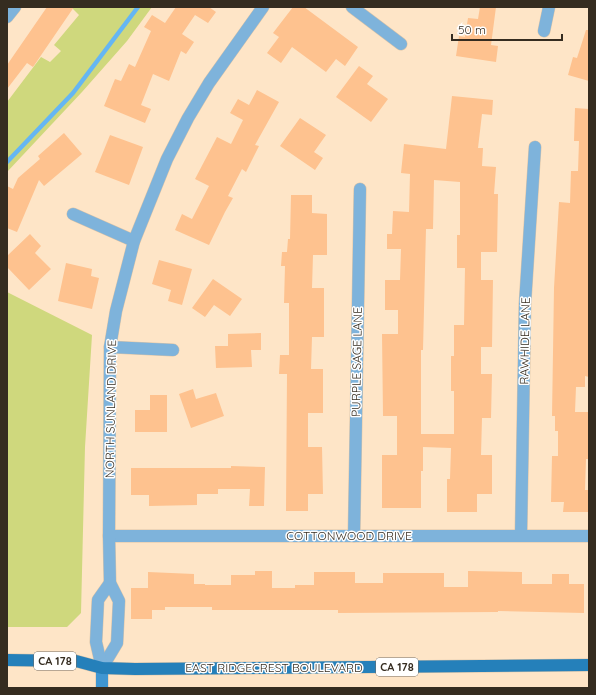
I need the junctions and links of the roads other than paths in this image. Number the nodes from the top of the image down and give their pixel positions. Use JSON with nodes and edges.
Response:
{"nodes":[{"id":1,"x":15,"y":7,"type":"edge"},
{"id":2,"x":263,"y":7,"type":"edge"},
{"id":3,"x":352,"y":7,"type":"edge"},
{"id":4,"x":549,"y":7,"type":"edge"},
{"id":5,"x":7,"y":17,"type":"edge"},
{"id":6,"x":544,"y":31,"type":"dead end"},
{"id":7,"x":401,"y":44,"type":"dead end"},
{"id":8,"x":535,"y":147,"type":"dead end"},
{"id":9,"x":360,"y":189,"type":"dead end"},
{"id":10,"x":73,"y":214,"type":"dead end"},
{"id":11,"x":134,"y":241,"type":"junction"},
{"id":12,"x":110,"y":347,"type":"junction"},
{"id":13,"x":174,"y":350,"type":"dead end"},
{"id":14,"x":109,"y":536,"type":"junction"},
{"id":15,"x":354,"y":536,"type":"junction"},
{"id":16,"x":521,"y":536,"type":"junction"},
{"id":17,"x":589,"y":536,"type":"edge"},
{"id":18,"x":110,"y":583,"type":"junction"},
{"id":19,"x":7,"y":660,"type":"edge"},
{"id":20,"x":589,"y":665,"type":"edge"},
{"id":21,"x":102,"y":668,"type":"junction"},
{"id":22,"x":102,"y":688,"type":"edge"}],
"edges":[{"from":1,"to":5,"type":"street"},
{"from":2,"to":11,"type":"street","name":"NORTH SUNLAND DRIVE"},
{"from":3,"to":7,"type":"street"},
{"from":4,"to":6,"type":"street"},
{"from":8,"to":16,"type":"street","name":"RAWHIDE LANE"},
{"from":9,"to":15,"type":"street","name":"PURPLE SAGE LANE"},
{"from":10,"to":11,"type":"street"},
{"from":11,"to":12,"type":"street","name":"NORTH SUNLAND DRIVE"},
{"from":12,"to":13,"type":"street"},
{"from":12,"to":14,"type":"street","name":"NORTH SUNLAND DRIVE"},
{"from":14,"to":15,"type":"street","name":"COTTONWOOD DRIVE"},
{"from":14,"to":18,"type":"street","name":"NORTH SUNLAND DRIVE"},
{"from":15,"to":16,"type":"street","name":"COTTONWOOD DRIVE"},
{"from":16,"to":17,"type":"street","name":"COTTONWOOD DRIVE"},
{"from":18,"to":21,"type":"street"},
{"from":18,"to":21,"type":"street","name":"NORTH SUNLAND DRIVE"},
{"from":19,"to":21,"type":"main road","name":"EAST RIDGECREST BOULEVARD","number":"CA 178"},
{"from":20,"to":21,"type":"main road","name":"EAST RIDGECREST BOULEVARD","number":"CA 178"},
{"from":21,"to":22,"type":"street"}]}
